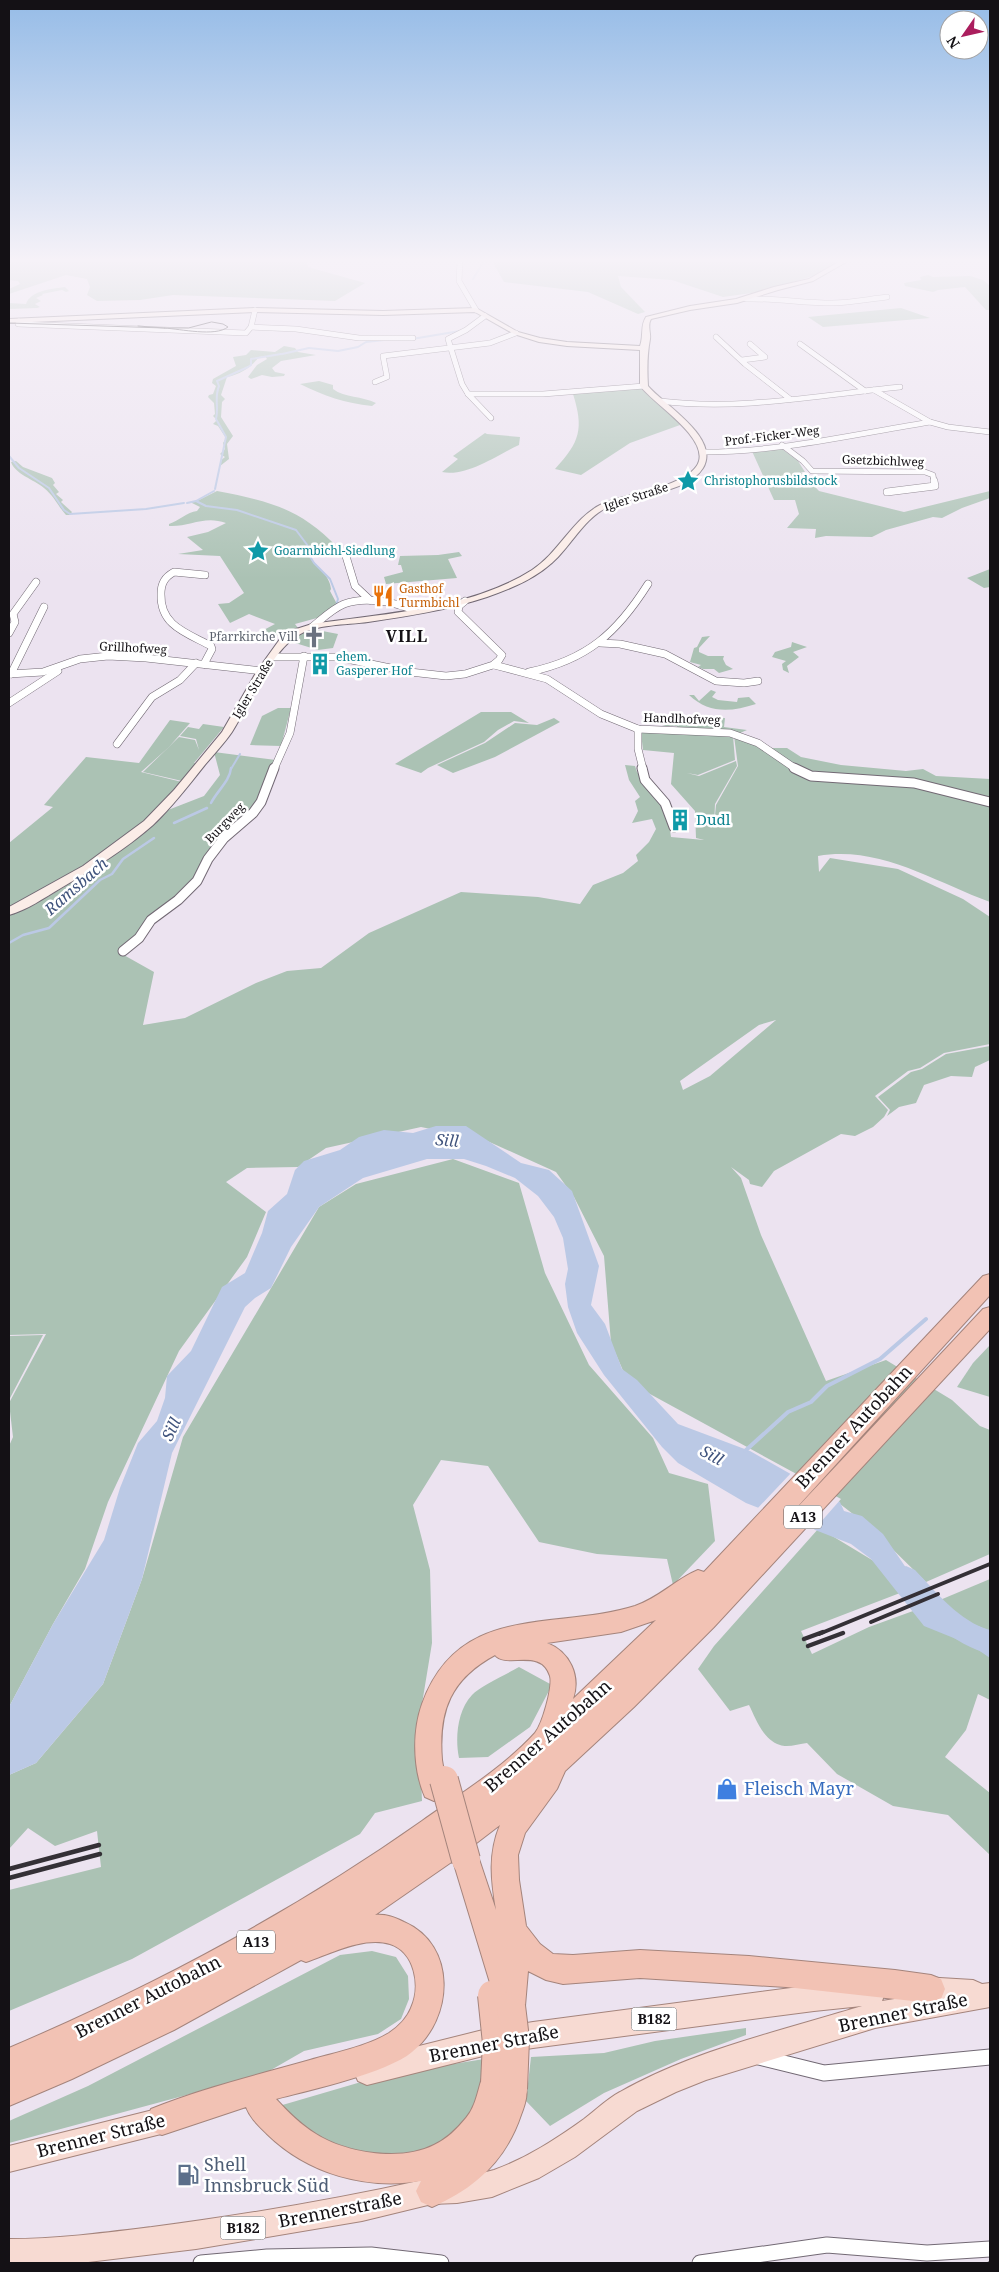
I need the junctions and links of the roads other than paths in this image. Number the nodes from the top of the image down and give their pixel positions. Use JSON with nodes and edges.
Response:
{"nodes":[{"id":1,"x":385,"y":367,"type":"edge"},
{"id":2,"x":457,"y":367,"type":"edge"},
{"id":3,"x":644,"y":367,"type":"edge"},
{"id":4,"x":751,"y":367,"type":"edge"},
{"id":5,"x":832,"y":367,"type":"edge"},
{"id":6,"x":375,"y":382,"type":"dead end"},
{"id":7,"x":644,"y":386,"type":"junction"},
{"id":8,"x":900,"y":387,"type":"dead end"},
{"id":9,"x":874,"y":390,"type":"junction"},
{"id":10,"x":865,"y":391,"type":"junction"},
{"id":11,"x":468,"y":394,"type":"junction"},
{"id":12,"x":790,"y":399,"type":"junction"},
{"id":13,"x":660,"y":401,"type":"junction"},
{"id":14,"x":491,"y":418,"type":"dead end"},
{"id":15,"x":930,"y":422,"type":"junction"},
{"id":16,"x":990,"y":432,"type":"edge"},
{"id":17,"x":782,"y":446,"type":"junction"},
{"id":18,"x":704,"y":452,"type":"junction"},
{"id":19,"x":887,"y":492,"type":"dead end"},
{"id":20,"x":344,"y":553,"type":"dead end"},
{"id":21,"x":205,"y":575,"type":"dead end"},
{"id":22,"x":36,"y":582,"type":"dead end"},
{"id":23,"x":648,"y":584,"type":"dead end"},
{"id":24,"x":465,"y":600,"type":"junction"},
{"id":25,"x":374,"y":602,"type":"junction"},
{"id":26,"x":440,"y":606,"type":"junction"},
{"id":27,"x":44,"y":607,"type":"dead end"},
{"id":28,"x":414,"y":610,"type":"junction"},
{"id":29,"x":458,"y":612,"type":"junction"},
{"id":30,"x":312,"y":627,"type":"junction"},
{"id":31,"x":9,"y":633,"type":"edge"},
{"id":32,"x":600,"y":643,"type":"junction"},
{"id":33,"x":304,"y":656,"type":"junction"},
{"id":34,"x":272,"y":657,"type":"junction"},
{"id":35,"x":73,"y":661,"type":"junction"},
{"id":36,"x":200,"y":664,"type":"junction"},
{"id":37,"x":494,"y":665,"type":"junction"},
{"id":38,"x":262,"y":670,"type":"junction"},
{"id":39,"x":525,"y":672,"type":"junction"},
{"id":40,"x":10,"y":674,"type":"edge"},
{"id":41,"x":758,"y":681,"type":"dead end"},
{"id":42,"x":9,"y":703,"type":"edge"},
{"id":43,"x":638,"y":729,"type":"junction"},
{"id":44,"x":117,"y":744,"type":"dead end"},
{"id":45,"x":990,"y":802,"type":"edge"},
{"id":46,"x":674,"y":827,"type":"dead end"},
{"id":47,"x":9,"y":911,"type":"edge"},
{"id":48,"x":123,"y":950,"type":"dead end"},
{"id":49,"x":990,"y":1282,"type":"edge"},
{"id":50,"x":990,"y":1314,"type":"edge"},
{"id":51,"x":672,"y":1622,"type":"junction"},
{"id":52,"x":554,"y":1747,"type":"junction"},
{"id":53,"x":439,"y":1784,"type":"junction"},
{"id":54,"x":512,"y":1931,"type":"junction"},
{"id":55,"x":281,"y":1956,"type":"junction"},
{"id":56,"x":931,"y":1989,"type":"junction"},
{"id":57,"x":506,"y":1993,"type":"junction"},
{"id":58,"x":990,"y":1994,"type":"edge"},
{"id":59,"x":748,"y":2054,"type":"junction"},
{"id":60,"x":990,"y":2057,"type":"edge"},
{"id":61,"x":9,"y":2063,"type":"edge"},
{"id":62,"x":504,"y":2086,"type":"junction"},
{"id":63,"x":9,"y":2091,"type":"edge"},
{"id":64,"x":259,"y":2103,"type":"junction"},
{"id":65,"x":162,"y":2120,"type":"junction"},
{"id":66,"x":9,"y":2159,"type":"edge"},
{"id":67,"x":432,"y":2191,"type":"junction"},
{"id":68,"x":990,"y":2249,"type":"edge"},
{"id":69,"x":11,"y":2257,"type":"edge"},
{"id":70,"x":201,"y":2263,"type":"edge"},
{"id":71,"x":440,"y":2263,"type":"edge"},
{"id":72,"x":700,"y":2263,"type":"edge"}],
"edges":[{"from":1,"to":6,"type":"street"},
{"from":2,"to":11,"type":"street"},
{"from":3,"to":7,"type":"main road"},
{"from":4,"to":12,"type":"street"},
{"from":5,"to":10,"type":"street"},
{"from":7,"to":11,"type":"street"},
{"from":7,"to":13,"type":"main road"},
{"from":8,"to":9,"type":"street"},
{"from":9,"to":10,"type":"street"},
{"from":9,"to":15,"type":"street"},
{"from":10,"to":12,"type":"street"},
{"from":11,"to":14,"type":"street"},
{"from":12,"to":13,"type":"street"},
{"from":13,"to":18,"type":"main road"},
{"from":15,"to":16,"type":"street"},
{"from":15,"to":17,"type":"street","name":"Prof.-Ficker-Weg"},
{"from":17,"to":18,"type":"street","name":"Prof.-Ficker-Weg"},
{"from":17,"to":19,"type":"street","name":"Gsetzbichlweg"},
{"from":18,"to":24,"type":"main road","name":"Igler Straße"},
{"from":20,"to":25,"type":"street"},
{"from":21,"to":36,"type":"street"},
{"from":22,"to":31,"type":"street"},
{"from":23,"to":32,"type":"street"},
{"from":24,"to":26,"type":"main road","name":"Igler Straße"},
{"from":24,"to":29,"type":"street"},
{"from":25,"to":28,"type":"street"},
{"from":25,"to":30,"type":"street"},
{"from":26,"to":28,"type":"main road","name":"Igler Straße"},
{"from":26,"to":29,"type":"street"},
{"from":27,"to":40,"type":"street","name":"Grillhofweg"},
{"from":28,"to":30,"type":"main road","name":"Igler Straße"},
{"from":29,"to":37,"type":"street"},
{"from":30,"to":34,"type":"main road","name":"Igler Straße"},
{"from":32,"to":39,"type":"street"},
{"from":32,"to":41,"type":"street"},
{"from":33,"to":34,"type":"street"},
{"from":33,"to":37,"type":"street"},
{"from":33,"to":48,"type":"street","name":"Burgweg"},
{"from":34,"to":38,"type":"main road","name":"Igler Straße"},
{"from":35,"to":36,"type":"street","name":"Grillhofweg"},
{"from":35,"to":40,"type":"street","name":"Grillhofweg"},
{"from":35,"to":42,"type":"street"},
{"from":36,"to":38,"type":"street","name":"Grillhofweg"},
{"from":36,"to":44,"type":"street"},
{"from":37,"to":39,"type":"street","name":"Handlhofweg"},
{"from":38,"to":47,"type":"main road","name":"Igler Straße"},
{"from":39,"to":43,"type":"street","name":"Handlhofweg"},
{"from":43,"to":45,"type":"street","name":"Handlhofweg"},
{"from":43,"to":46,"type":"street"},
{"from":49,"to":51,"type":"highway","name":"Brenner Autobahn","number":"A13"},
{"from":50,"to":51,"type":"highway","name":"Brenner Autobahn","number":"A13"},
{"from":51,"to":52,"type":"highway","name":"Brenner Autobahn","number":"A13"},
{"from":51,"to":53,"type":"highway"},
{"from":52,"to":53,"type":"highway"},
{"from":52,"to":54,"type":"highway"},
{"from":52,"to":55,"type":"highway","name":"Brenner Autobahn","number":"A13"},
{"from":52,"to":61,"type":"highway","name":"Brenner Autobahn","number":"A13"},
{"from":53,"to":57,"type":"highway"},
{"from":54,"to":56,"type":"highway"},
{"from":54,"to":57,"type":"highway"},
{"from":55,"to":63,"type":"highway","name":"Brenner Autobahn","number":"A13"},
{"from":55,"to":65,"type":"highway"},
{"from":56,"to":58,"type":"main road","name":"Brenner Straße","number":"B182"},
{"from":56,"to":64,"type":"main road","name":"Brenner Straße","number":"B182"},
{"from":57,"to":62,"type":"highway","bridge":true},
{"from":58,"to":59,"type":"main road","name":"Brenner Straße","number":"B182"},
{"from":59,"to":60,"type":"street"},
{"from":59,"to":67,"type":"main road","name":"Brenner Straße","number":"B182"},
{"from":62,"to":64,"type":"highway"},
{"from":62,"to":67,"type":"highway"},
{"from":64,"to":65,"type":"main road","name":"Brenner Straße","number":"B182"},
{"from":65,"to":66,"type":"main road","name":"Brenner Straße","number":"B182"},
{"from":67,"to":69,"type":"main road","name":"Brennerstraße","number":"B182"},
{"from":68,"to":72,"type":"street"},
{"from":70,"to":71,"type":"street"}]}
